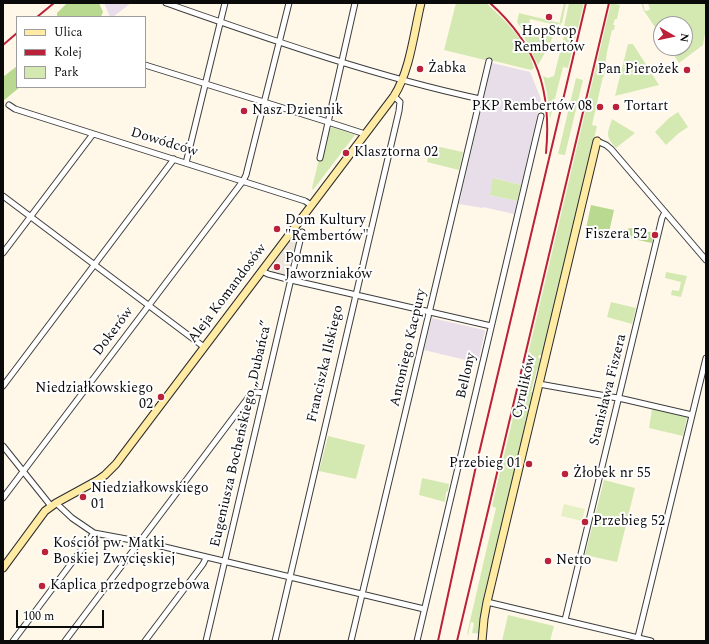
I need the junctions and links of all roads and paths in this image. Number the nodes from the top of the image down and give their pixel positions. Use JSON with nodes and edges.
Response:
{"nodes":[{"id":1,"x":166,"y":3,"type":"edge"},
{"id":2,"x":225,"y":3,"type":"edge"},
{"id":3,"x":289,"y":3,"type":"edge"},
{"id":4,"x":355,"y":3,"type":"edge"},
{"id":5,"x":421,"y":3,"type":"edge"},
{"id":6,"x":220,"y":22,"type":"junction"},
{"id":7,"x":280,"y":42,"type":"junction"},
{"id":8,"x":489,"y":60,"type":"dead end"},
{"id":9,"x":342,"y":62,"type":"junction"},
{"id":10,"x":146,"y":65,"type":"edge"},
{"id":11,"x":402,"y":80,"type":"junction"},
{"id":12,"x":205,"y":84,"type":"junction"},
{"id":13,"x":394,"y":96,"type":"junction"},
{"id":14,"x":480,"y":99,"type":"junction"},
{"id":15,"x":265,"y":103,"type":"junction"},
{"id":16,"x":9,"y":105,"type":"dead end"},
{"id":17,"x":541,"y":116,"type":"dead end"},
{"id":18,"x":328,"y":122,"type":"junction"},
{"id":19,"x":93,"y":134,"type":"junction"},
{"id":20,"x":365,"y":134,"type":"junction"},
{"id":21,"x":597,"y":141,"type":"joint"},
{"id":22,"x":320,"y":158,"type":"dead end"},
{"id":23,"x":174,"y":159,"type":"junction"},
{"id":24,"x":186,"y":163,"type":"junction"},
{"id":25,"x":243,"y":181,"type":"junction"},
{"id":26,"x":3,"y":196,"type":"edge"},
{"id":27,"x":311,"y":205,"type":"junction"},
{"id":28,"x":665,"y":212,"type":"junction"},
{"id":29,"x":31,"y":216,"type":"junction"},
{"id":30,"x":302,"y":232,"type":"dead end"},
{"id":31,"x":3,"y":253,"type":"edge"},
{"id":32,"x":706,"y":260,"type":"edge"},
{"id":33,"x":95,"y":264,"type":"junction"},
{"id":34,"x":262,"y":271,"type":"junction"},
{"id":35,"x":291,"y":280,"type":"junction"},
{"id":36,"x":356,"y":295,"type":"junction"},
{"id":37,"x":149,"y":305,"type":"junction"},
{"id":38,"x":430,"y":312,"type":"junction"},
{"id":39,"x":491,"y":326,"type":"junction"},
{"id":40,"x":204,"y":348,"type":"junction"},
{"id":41,"x":706,"y":358,"type":"edge"},
{"id":42,"x":539,"y":384,"type":"junction"},
{"id":43,"x":3,"y":386,"type":"edge"},
{"id":44,"x":264,"y":393,"type":"junction"},
{"id":45,"x":619,"y":399,"type":"junction"},
{"id":46,"x":692,"y":415,"type":"junction"},
{"id":47,"x":3,"y":446,"type":"edge"},
{"id":48,"x":23,"y":472,"type":"junction"},
{"id":49,"x":3,"y":498,"type":"edge"},
{"id":50,"x":54,"y":505,"type":"junction"},
{"id":51,"x":94,"y":532,"type":"junction"},
{"id":52,"x":140,"y":542,"type":"junction"},
{"id":53,"x":206,"y":558,"type":"junction"},
{"id":54,"x":224,"y":562,"type":"junction"},
{"id":55,"x":3,"y":568,"type":"edge"},
{"id":56,"x":290,"y":577,"type":"junction"},
{"id":57,"x":362,"y":594,"type":"junction"},
{"id":58,"x":487,"y":602,"type":"junction"},
{"id":59,"x":424,"y":609,"type":"junction"},
{"id":60,"x":565,"y":620,"type":"junction"},
{"id":61,"x":637,"y":640,"type":"edge"},
{"id":62,"x":13,"y":641,"type":"edge"},
{"id":63,"x":65,"y":641,"type":"edge"},
{"id":64,"x":145,"y":641,"type":"edge"},
{"id":65,"x":206,"y":641,"type":"edge"},
{"id":66,"x":275,"y":641,"type":"edge"},
{"id":67,"x":351,"y":641,"type":"edge"},
{"id":68,"x":417,"y":641,"type":"edge"},
{"id":69,"x":482,"y":641,"type":"edge"},
{"id":70,"x":651,"y":641,"type":"edge"}],
"edges":[{"from":1,"to":6,"type":"street"},
{"from":2,"to":6,"type":"street"},
{"from":3,"to":7,"type":"street","name":"Dokerów"},
{"from":4,"to":9,"type":"street"},
{"from":5,"to":11,"type":"street"},
{"from":6,"to":7,"type":"street"},
{"from":6,"to":12,"type":"street"},
{"from":7,"to":9,"type":"street"},
{"from":7,"to":15,"type":"street","name":"Dokerów"},
{"from":8,"to":14,"type":"street","name":"Antoniego Kacpury"},
{"from":9,"to":11,"type":"street"},
{"from":9,"to":18,"type":"street"},
{"from":10,"to":12,"type":"street"},
{"from":11,"to":13,"type":"street","name":"Aleja Komandosów"},
{"from":11,"to":14,"type":"street"},
{"from":12,"to":15,"type":"street"},
{"from":12,"to":24,"type":"street"},
{"from":13,"to":20,"type":"street","name":"Aleja Komandosów"},
{"from":13,"to":36,"type":"street","name":"Franciszka Ilskiego"},
{"from":14,"to":38,"type":"street","name":"Antoniego Kacpury"},
{"from":15,"to":18,"type":"street"},
{"from":15,"to":25,"type":"street","name":"Dokerów"},
{"from":16,"to":19,"type":"street","name":"Dowódców"},
{"from":17,"to":39,"type":"street","name":"Bellony"},
{"from":18,"to":20,"type":"street"},
{"from":18,"to":22,"type":"street"},
{"from":19,"to":23,"type":"street","name":"Dowódców"},
{"from":19,"to":29,"type":"street"},
{"from":20,"to":27,"type":"street","name":"Aleja Komandosów"},
{"from":21,"to":28,"type":"street"},
{"from":21,"to":42,"type":"street","name":"Cyrulików"},
{"from":23,"to":24,"type":"street","name":"Dowódców"},
{"from":23,"to":33,"type":"street"},
{"from":24,"to":25,"type":"street","name":"Dowódców"},
{"from":25,"to":27,"type":"street","name":"Dowódców"},
{"from":25,"to":37,"type":"street","name":"Dokerów"},
{"from":26,"to":29,"type":"street"},
{"from":27,"to":34,"type":"street","name":"Aleja Komandosów"},
{"from":28,"to":32,"type":"street"},
{"from":28,"to":45,"type":"street","name":"Stanisława Fiszera"},
{"from":29,"to":31,"type":"street"},
{"from":29,"to":33,"type":"street"},
{"from":30,"to":35,"type":"street","name":"Eugeniusza Bocheńskiego „Dubańca”"},
{"from":33,"to":37,"type":"street"},
{"from":33,"to":43,"type":"street"},
{"from":34,"to":35,"type":"street"},
{"from":34,"to":40,"type":"street","name":"Aleja Komandosów"},
{"from":35,"to":36,"type":"street"},
{"from":35,"to":44,"type":"street","name":"Eugeniusza Bocheńskiego „Dubańca”"},
{"from":36,"to":38,"type":"street"},
{"from":36,"to":56,"type":"street","name":"Franciszka Ilskiego"},
{"from":37,"to":40,"type":"street"},
{"from":37,"to":48,"type":"street","name":"Dokerów"},
{"from":38,"to":39,"type":"street"},
{"from":38,"to":57,"type":"street","name":"Antoniego Kacpury"},
{"from":39,"to":59,"type":"street","name":"Bellony"},
{"from":40,"to":50,"type":"street","name":"Aleja Komandosów"},
{"from":41,"to":46,"type":"street"},
{"from":42,"to":45,"type":"street"},
{"from":42,"to":58,"type":"street","name":"Cyrulików"},
{"from":44,"to":52,"type":"street"},
{"from":44,"to":54,"type":"street","name":"Eugeniusza Bocheńskiego „Dubańca”"},
{"from":45,"to":46,"type":"street"},
{"from":45,"to":60,"type":"street","name":"Stanisława Fiszera"},
{"from":46,"to":61,"type":"street"},
{"from":47,"to":48,"type":"street"},
{"from":48,"to":49,"type":"street","name":"Dokerów"},
{"from":48,"to":50,"type":"street"},
{"from":50,"to":51,"type":"street"},
{"from":50,"to":55,"type":"street","name":"Aleja Komandosów"},
{"from":51,"to":52,"type":"street"},
{"from":51,"to":62,"type":"street"},
{"from":52,"to":53,"type":"street"},
{"from":52,"to":63,"type":"street"},
{"from":53,"to":54,"type":"street"},
{"from":53,"to":64,"type":"street"},
{"from":54,"to":56,"type":"street"},
{"from":54,"to":65,"type":"street","name":"Eugeniusza Bocheńskiego „Dubańca”"},
{"from":56,"to":57,"type":"street"},
{"from":56,"to":66,"type":"street","name":"Franciszka Ilskiego"},
{"from":57,"to":59,"type":"street"},
{"from":57,"to":67,"type":"street","name":"Antoniego Kacpury"},
{"from":58,"to":60,"type":"street"},
{"from":58,"to":69,"type":"street","name":"Cyrulików"},
{"from":59,"to":68,"type":"street","name":"Bellony"},
{"from":60,"to":61,"type":"street"},
{"from":61,"to":70,"type":"street"}]}
